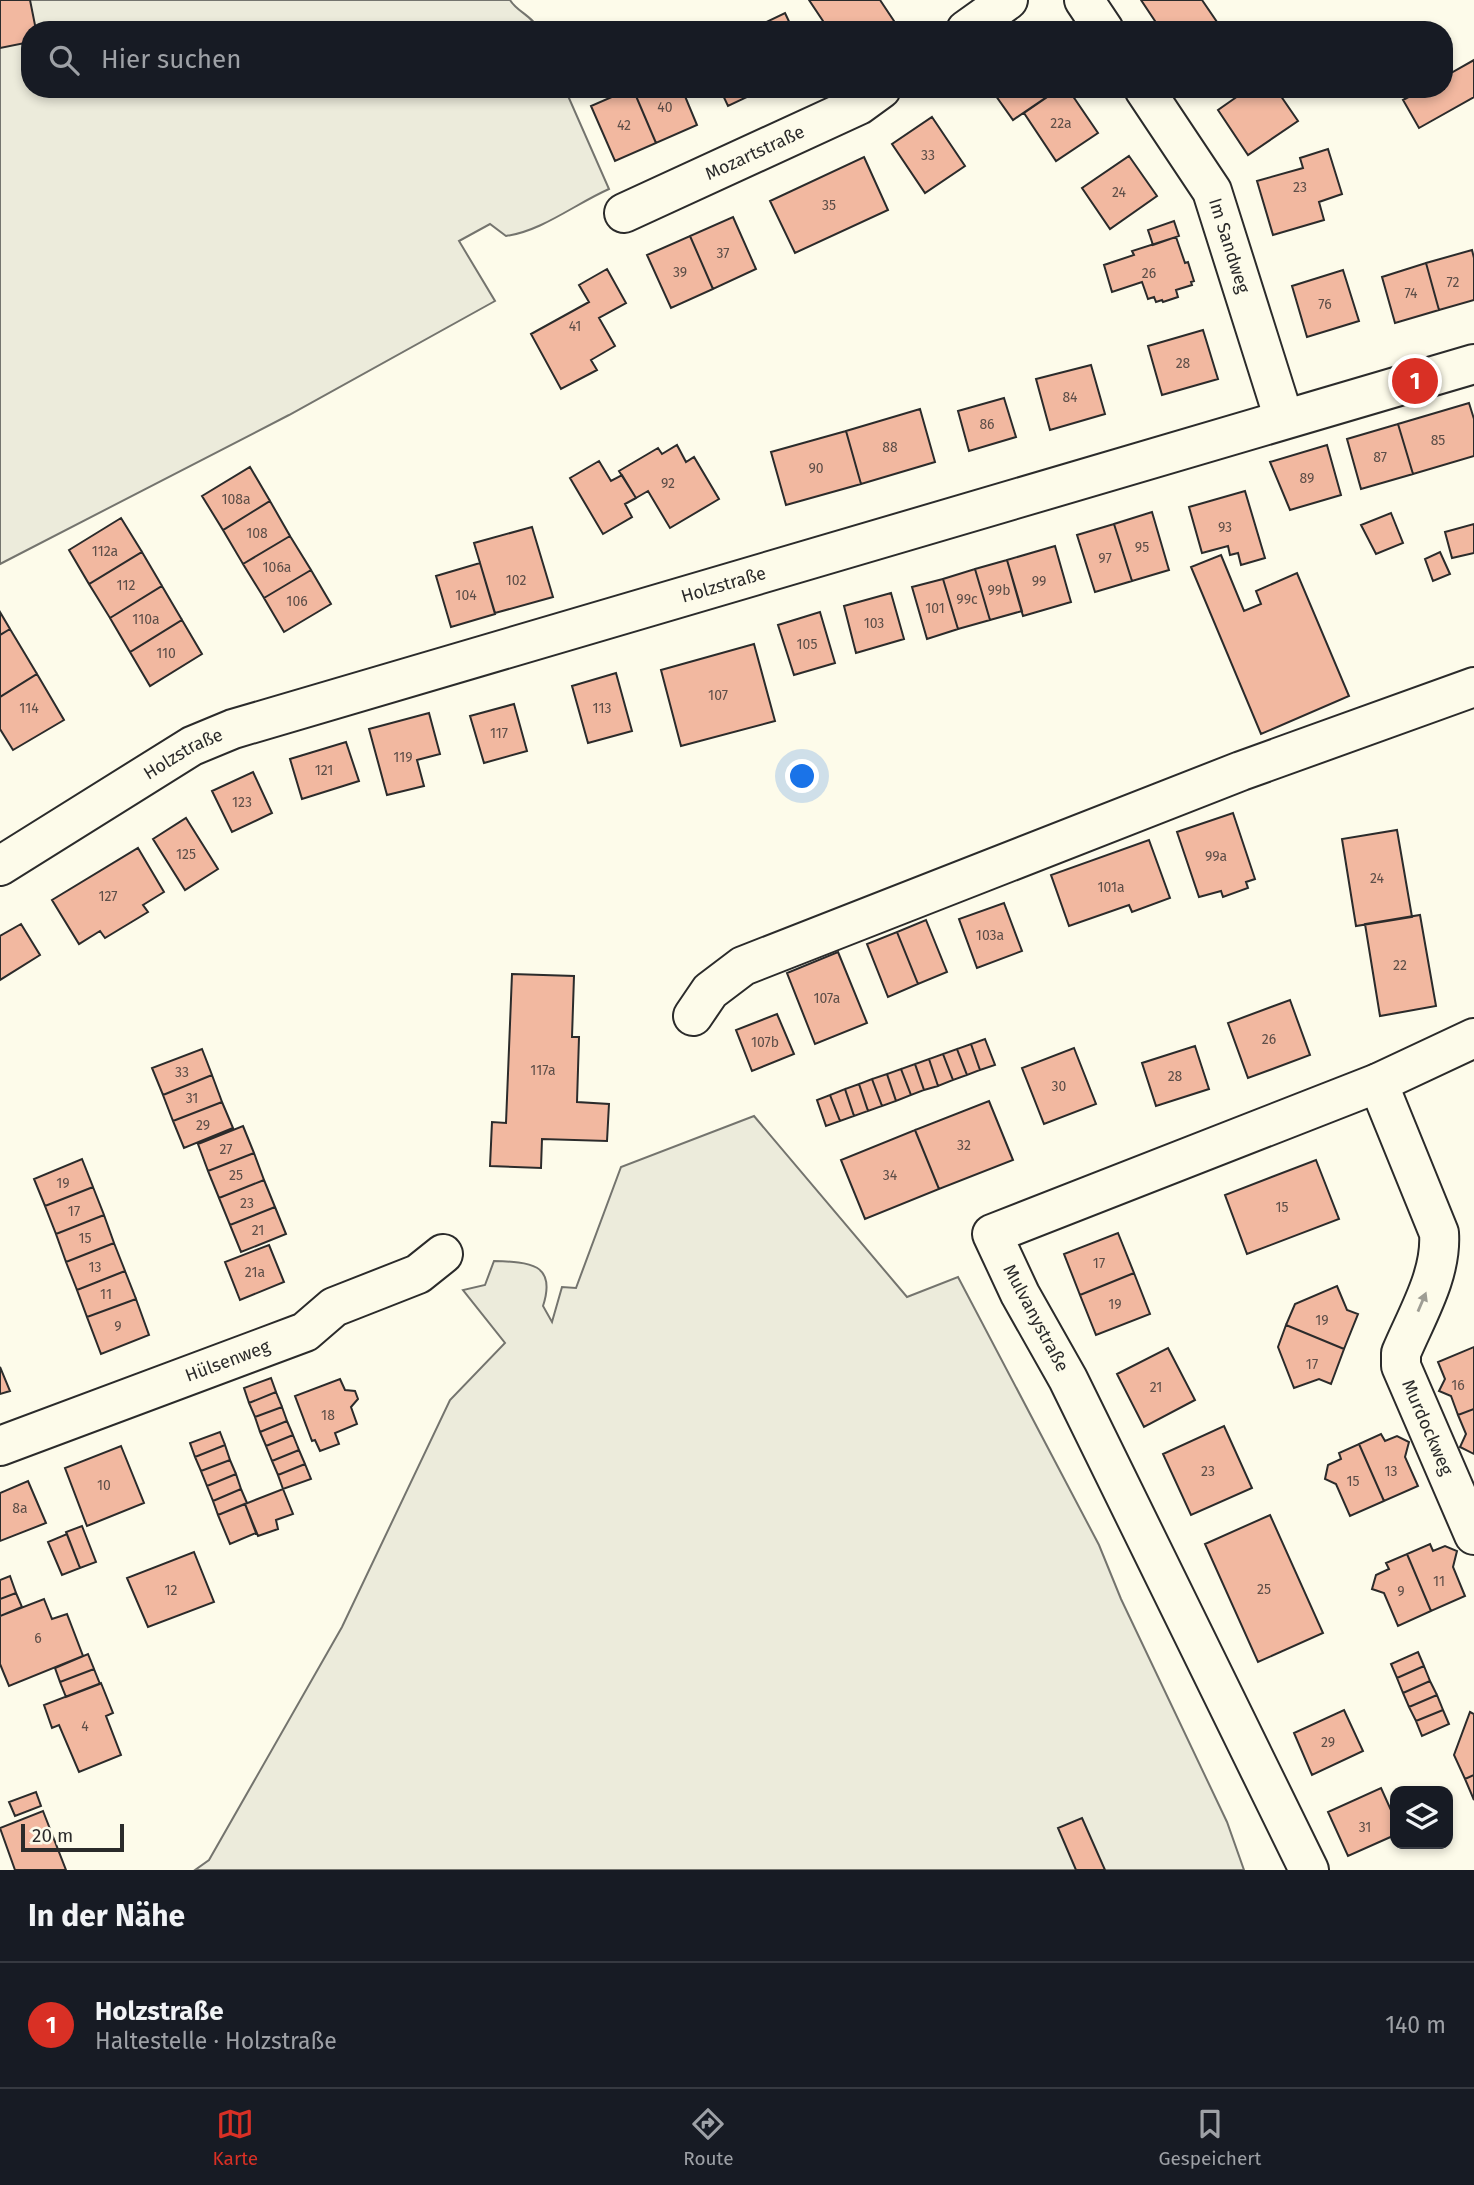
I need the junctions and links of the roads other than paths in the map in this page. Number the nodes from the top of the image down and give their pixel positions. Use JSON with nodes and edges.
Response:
{"nodes":[{"id":1,"x":1009,"y":0,"type":"edge"},
{"id":2,"x":1084,"y":0,"type":"edge"},
{"id":3,"x":979,"y":21,"type":"edge"},
{"id":4,"x":1098,"y":21,"type":"edge"},
{"id":5,"x":869,"y":98,"type":"edge"},
{"id":6,"x":1150,"y":98,"type":"edge"},
{"id":7,"x":624,"y":213,"type":"dead end"},
{"id":8,"x":1474,"y":364,"type":"edge"},
{"id":9,"x":1284,"y":419,"type":"junction"},
{"id":10,"x":1474,"y":687,"type":"edge"},
{"id":11,"x":0,"y":866,"type":"edge"},
{"id":12,"x":693,"y":1016,"type":"dead end"},
{"id":13,"x":1474,"y":1038,"type":"edge"},
{"id":14,"x":1378,"y":1083,"type":"junction"},
{"id":15,"x":443,"y":1254,"type":"dead end"},
{"id":16,"x":0,"y":1446,"type":"edge"},
{"id":17,"x":1474,"y":1535,"type":"edge"},
{"id":18,"x":1308,"y":1870,"type":"edge"}],
"edges":[{"from":1,"to":3,"type":"street"},
{"from":2,"to":4,"type":"street"},
{"from":5,"to":7,"type":"street","name":"Mozartstraße"},
{"from":6,"to":9,"type":"street","name":"Im Sandweg"},
{"from":8,"to":9,"type":"street","name":"Holzstraße"},
{"from":9,"to":11,"type":"street","name":"Holzstraße"},
{"from":10,"to":12,"type":"street"},
{"from":13,"to":14,"type":"street","name":"Mulvanystraße"},
{"from":17,"to":14,"type":"street","name":"Murdockweg","one_way":true},
{"from":14,"to":18,"type":"street","name":"Mulvanystraße"},
{"from":15,"to":16,"type":"street","name":"Hülsenweg"}]}
